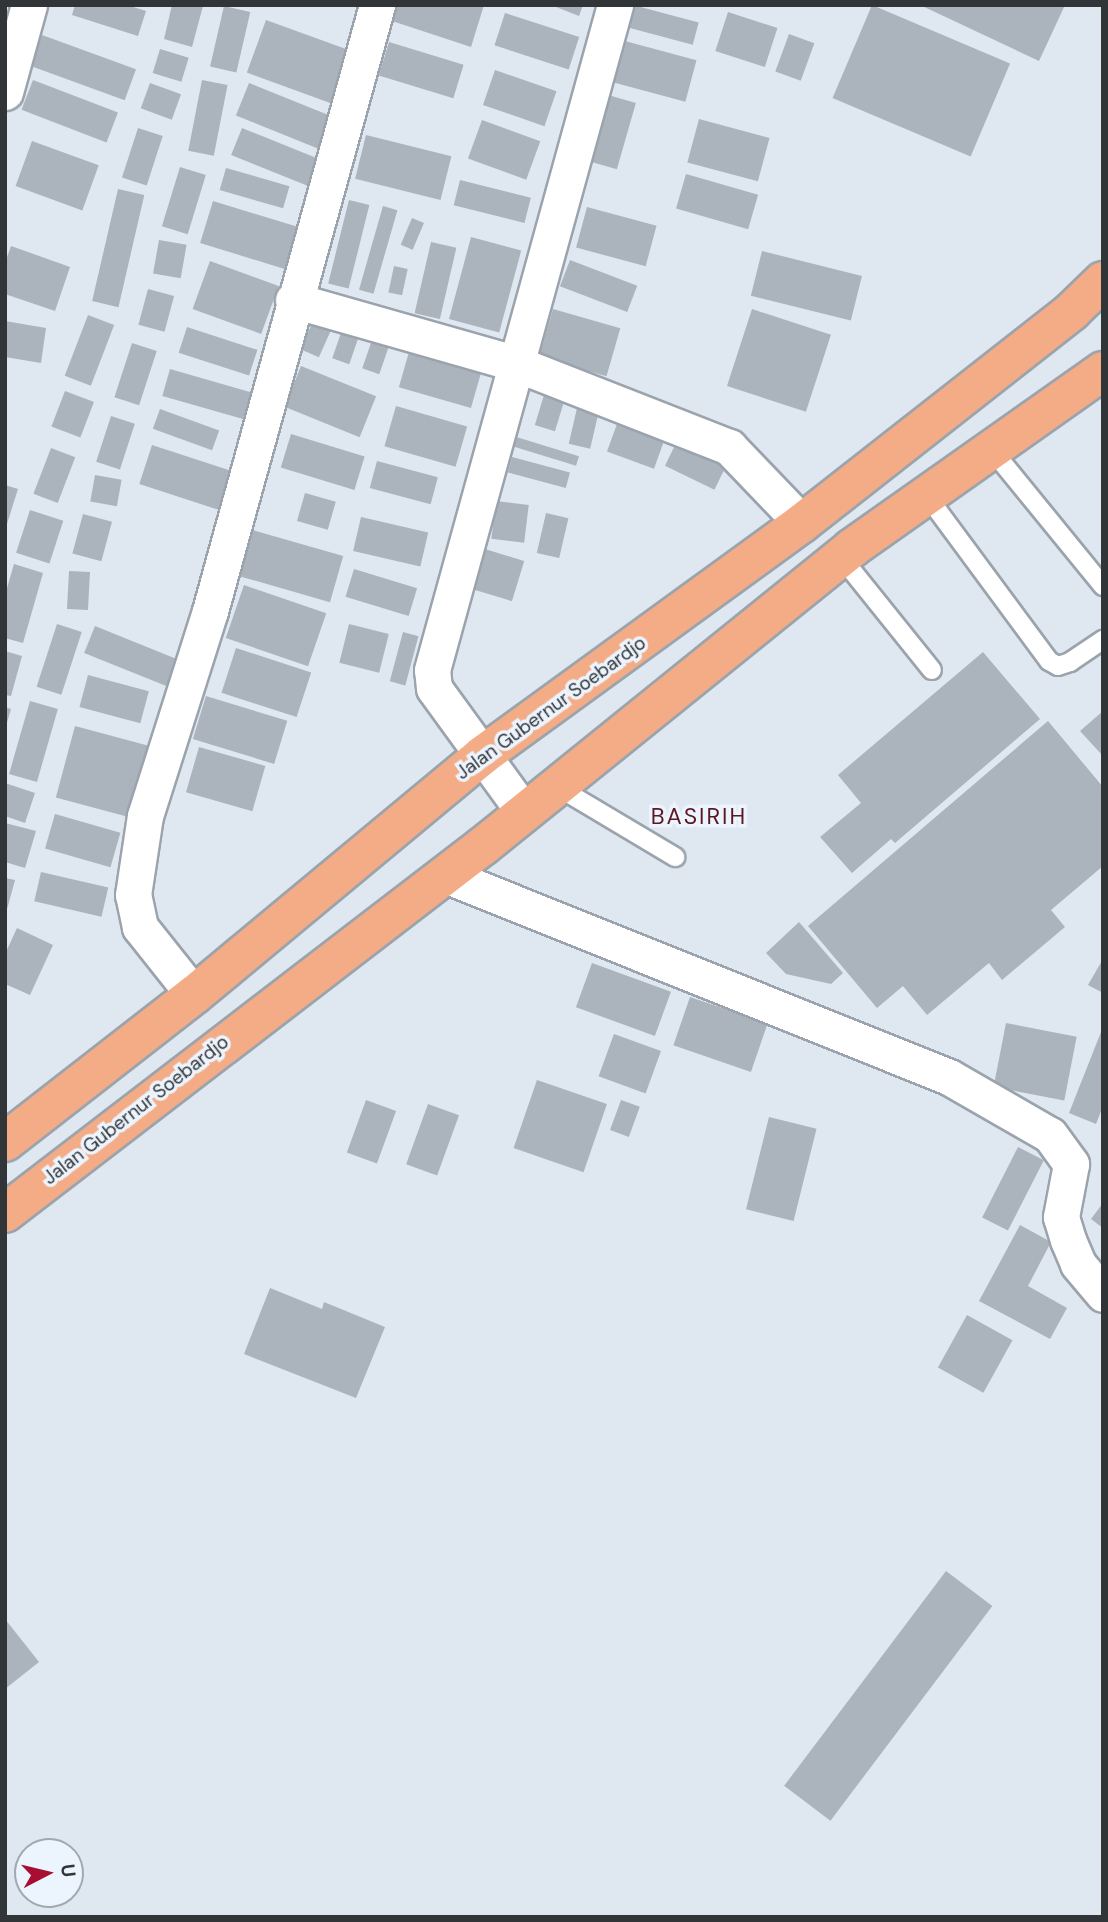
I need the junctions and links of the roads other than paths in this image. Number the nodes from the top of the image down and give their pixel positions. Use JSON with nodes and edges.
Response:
{"nodes":[{"id":1,"x":29,"y":5,"type":"edge"},
{"id":2,"x":377,"y":5,"type":"edge"},
{"id":3,"x":615,"y":5,"type":"edge"},
{"id":4,"x":5,"y":92,"type":"edge"},
{"id":5,"x":1103,"y":281,"type":"edge"},
{"id":6,"x":293,"y":300,"type":"junction"},
{"id":7,"x":517,"y":364,"type":"junction"},
{"id":8,"x":1103,"y":371,"type":"edge"},
{"id":9,"x":992,"y":450,"type":"junction"},
{"id":10,"x":927,"y":496,"type":"junction"},
{"id":11,"x":802,"y":523,"type":"junction"},
{"id":12,"x":841,"y":557,"type":"junction"},
{"id":13,"x":1103,"y":586,"type":"edge"},
{"id":14,"x":1103,"y":640,"type":"edge"},
{"id":15,"x":932,"y":670,"type":"dead end"},
{"id":16,"x":483,"y":755,"type":"junction"},
{"id":17,"x":556,"y":786,"type":"junction"},
{"id":18,"x":524,"y":812,"type":"junction"},
{"id":19,"x":675,"y":857,"type":"dead end"},
{"id":20,"x":446,"y":875,"type":"junction"},
{"id":21,"x":194,"y":995,"type":"junction"},
{"id":22,"x":5,"y":1142,"type":"edge"},
{"id":23,"x":5,"y":1213,"type":"edge"},
{"id":24,"x":1103,"y":1294,"type":"edge"}],
"edges":[{"from":1,"to":4,"type":"street"},
{"from":2,"to":6,"type":"street"},
{"from":3,"to":7,"type":"street"},
{"from":5,"to":11,"type":"highway","name":"Jalan Gubernur Soebardjo"},
{"from":6,"to":7,"type":"street"},
{"from":6,"to":21,"type":"street"},
{"from":7,"to":11,"type":"street"},
{"from":7,"to":16,"type":"street"},
{"from":8,"to":9,"type":"highway","name":"Jalan Gubernur Soebardjo"},
{"from":9,"to":10,"type":"highway","name":"Jalan Gubernur Soebardjo"},
{"from":9,"to":13,"type":"lane"},
{"from":10,"to":12,"type":"highway","name":"Jalan Gubernur Soebardjo"},
{"from":10,"to":14,"type":"lane"},
{"from":11,"to":16,"type":"highway","name":"Jalan Gubernur Soebardjo"},
{"from":12,"to":15,"type":"lane"},
{"from":12,"to":17,"type":"highway","name":"Jalan Gubernur Soebardjo"},
{"from":16,"to":18,"type":"street"},
{"from":16,"to":21,"type":"highway","name":"Jalan Gubernur Soebardjo"},
{"from":17,"to":18,"type":"highway","name":"Jalan Gubernur Soebardjo"},
{"from":17,"to":19,"type":"lane"},
{"from":18,"to":20,"type":"highway","name":"Jalan Gubernur Soebardjo"},
{"from":20,"to":23,"type":"highway","name":"Jalan Gubernur Soebardjo"},
{"from":20,"to":24,"type":"street"},
{"from":21,"to":22,"type":"highway","name":"Jalan Gubernur Soebardjo"}]}
